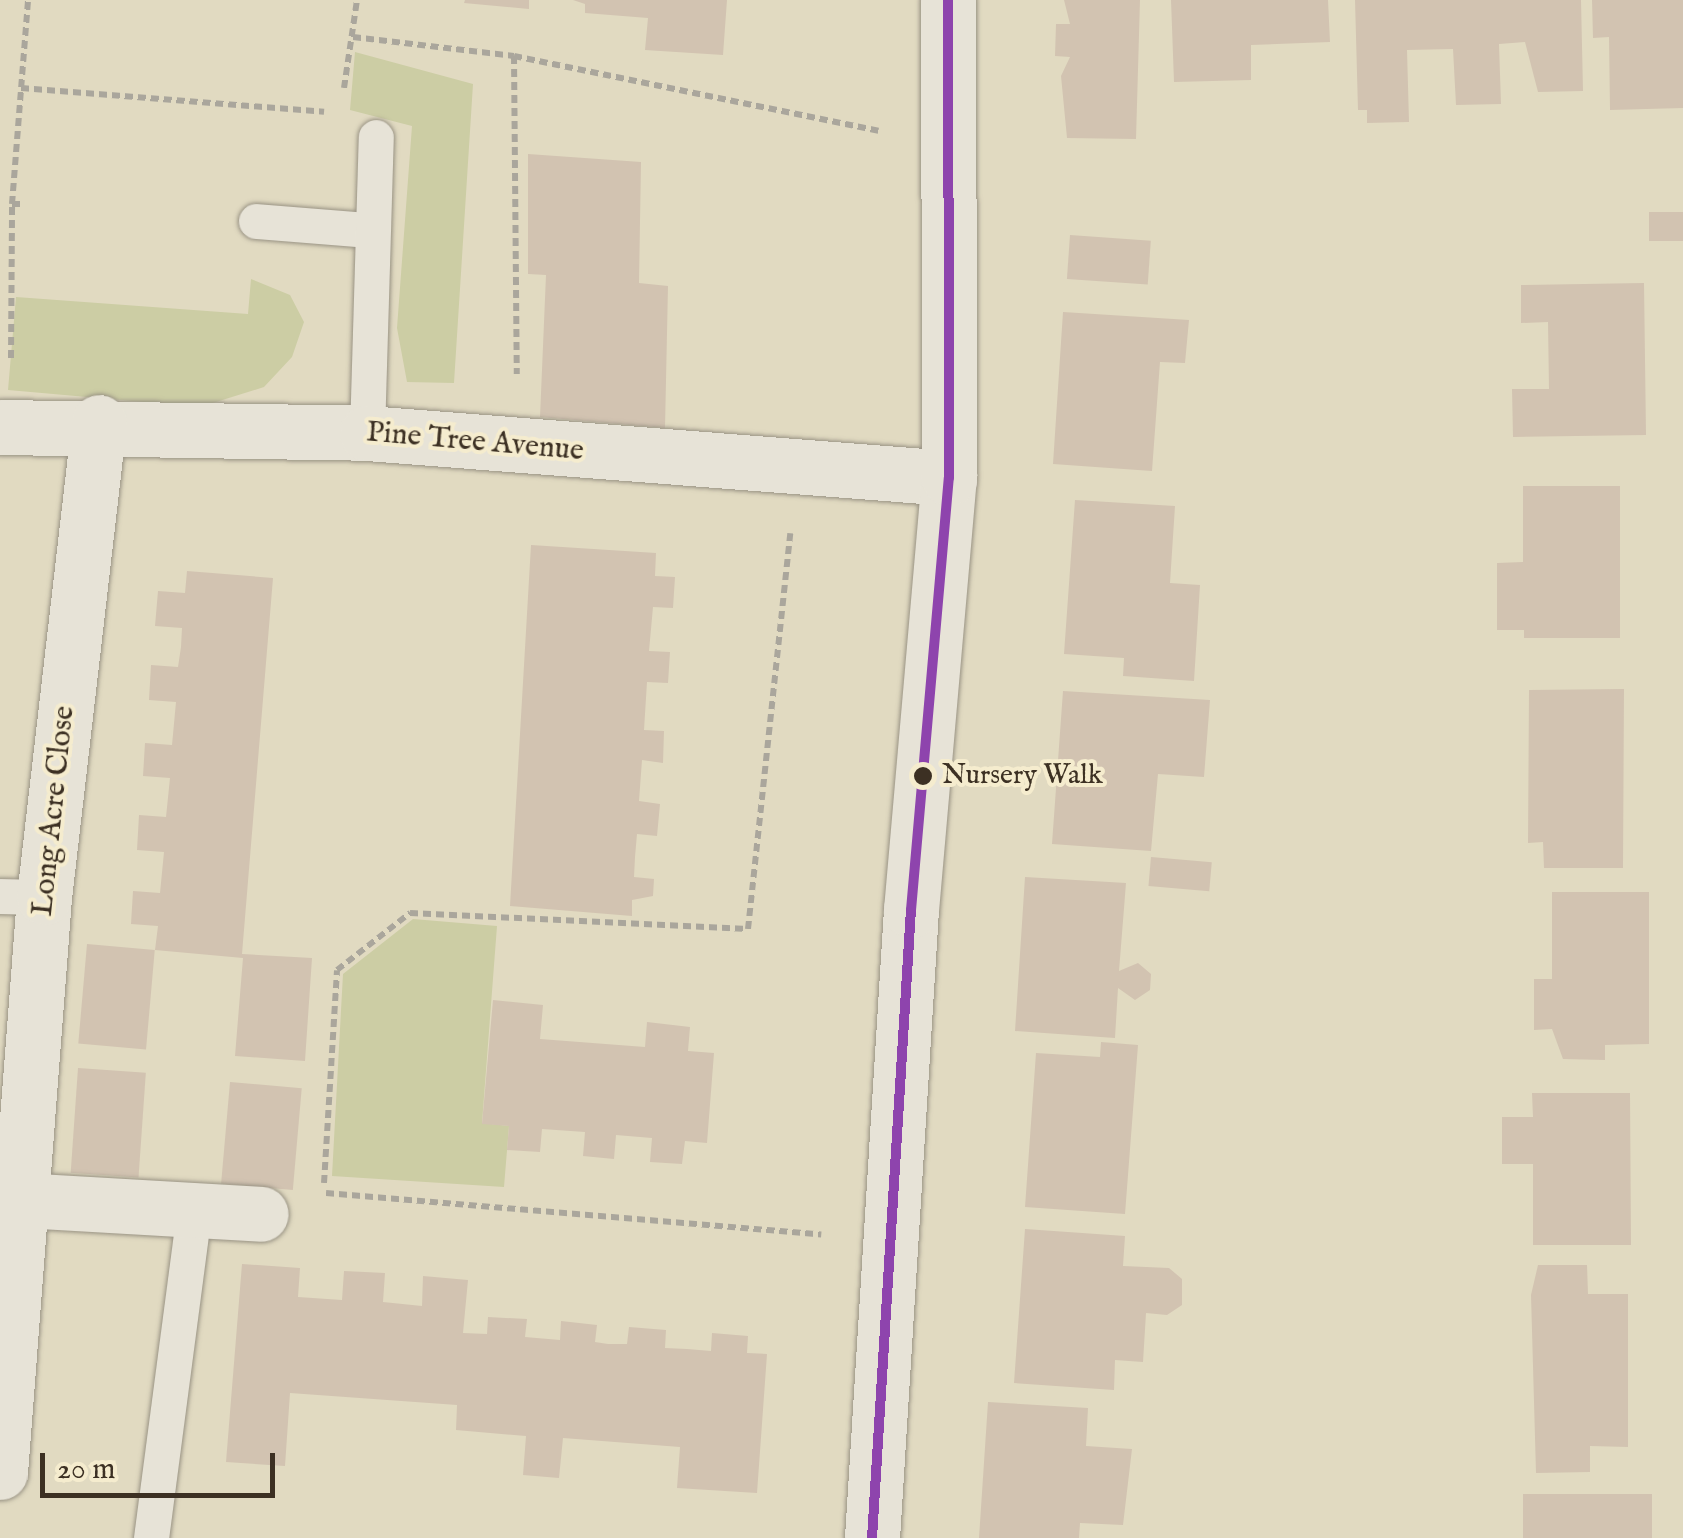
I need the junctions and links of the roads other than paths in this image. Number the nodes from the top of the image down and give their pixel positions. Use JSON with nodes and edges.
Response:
{"nodes":[{"id":1,"x":948,"y":0,"type":"edge"},
{"id":2,"x":376,"y":137,"type":"road end"},
{"id":3,"x":256,"y":222,"type":"dead end"},
{"id":4,"x":368,"y":230,"type":"junction"},
{"id":5,"x":98,"y":422,"type":"junction"},
{"id":6,"x":6,"y":427,"type":"edge"},
{"id":7,"x":368,"y":433,"type":"junction"},
{"id":8,"x":949,"y":478,"type":"junction"},
{"id":9,"x":22,"y":896,"type":"edge"},
{"id":10,"x":14,"y":1085,"type":"edge"},
{"id":11,"x":20,"y":1200,"type":"junction"},
{"id":12,"x":194,"y":1214,"type":"junction"},
{"id":13,"x":261,"y":1214,"type":"road end"},
{"id":14,"x":0,"y":1472,"type":"edge"},
{"id":15,"x":151,"y":1538,"type":"edge"},
{"id":16,"x":872,"y":1538,"type":"edge"}],
"edges":[{"from":1,"to":8,"type":"street"},
{"from":2,"to":4,"type":"lane"},
{"from":3,"to":4,"type":"lane"},
{"from":4,"to":7,"type":"lane"},
{"from":5,"to":6,"type":"street","name":"Pine Tree Avenue"},
{"from":5,"to":7,"type":"street","name":"Pine Tree Avenue"},
{"from":5,"to":9,"type":"street","name":"Long Acre Close"},
{"from":7,"to":8,"type":"street","name":"Pine Tree Avenue"},
{"from":8,"to":16,"type":"street"},
{"from":9,"to":10,"type":"street","name":"Long Acre Close"},
{"from":10,"to":11,"type":"street","name":"Long Acre Close"},
{"from":11,"to":12,"type":"street"},
{"from":11,"to":14,"type":"street","name":"Long Acre Close"},
{"from":12,"to":13,"type":"street"},
{"from":12,"to":15,"type":"lane"}]}
